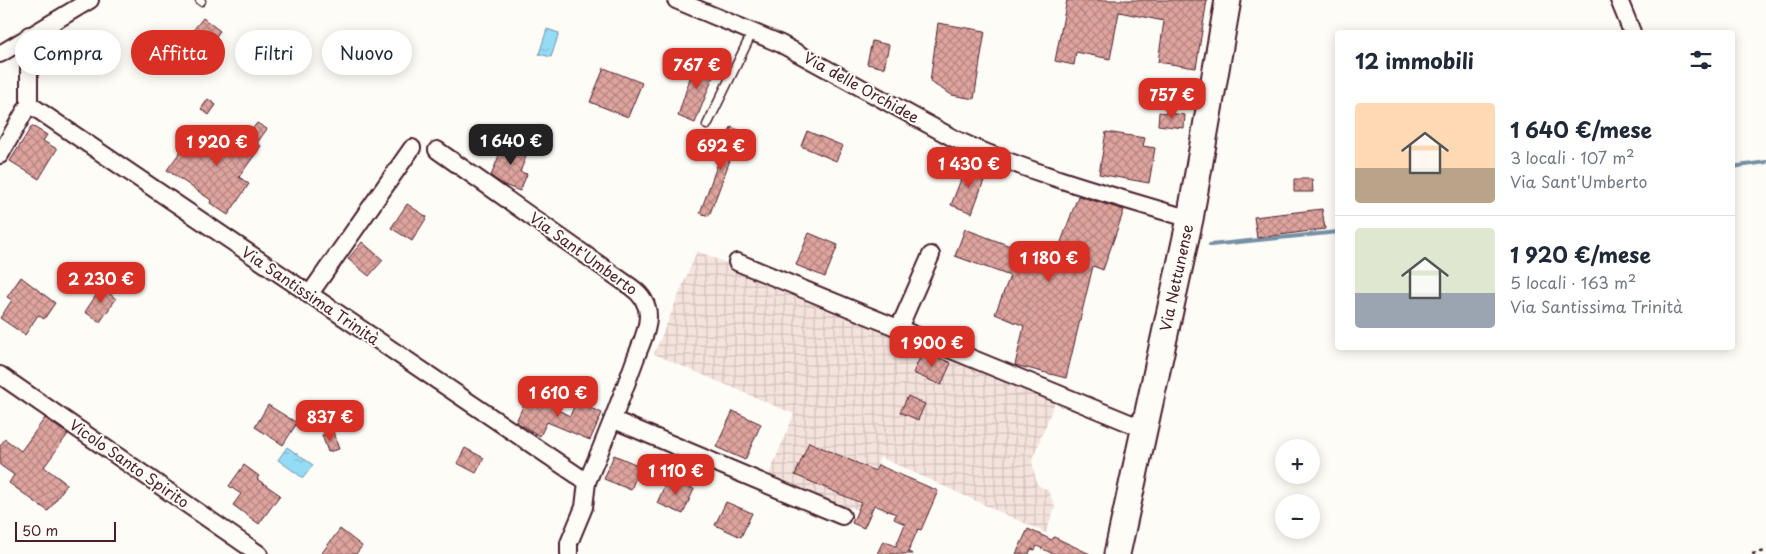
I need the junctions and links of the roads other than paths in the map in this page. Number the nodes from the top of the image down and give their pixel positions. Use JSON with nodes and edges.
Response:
{"nodes":[{"id":1,"x":90,"y":0,"type":"edge"},
{"id":2,"x":676,"y":0,"type":"edge"},
{"id":3,"x":1228,"y":0,"type":"edge"},
{"id":4,"x":1619,"y":0,"type":"edge"},
{"id":5,"x":37,"y":30,"type":"edge"},
{"id":6,"x":1631,"y":30,"type":"edge"},
{"id":7,"x":753,"y":31,"type":"junction"},
{"id":8,"x":15,"y":44,"type":"edge"},
{"id":9,"x":0,"y":54,"type":"edge"},
{"id":10,"x":29,"y":75,"type":"edge"},
{"id":11,"x":29,"y":104,"type":"junction"},
{"id":12,"x":707,"y":125,"type":"dead end"},
{"id":13,"x":412,"y":148,"type":"dead end"},
{"id":14,"x":437,"y":150,"type":"dead end"},
{"id":15,"x":0,"y":155,"type":"edge"},
{"id":16,"x":1190,"y":219,"type":"junction"},
{"id":17,"x":931,"y":255,"type":"dead end"},
{"id":18,"x":737,"y":262,"type":"dead end"},
{"id":19,"x":308,"y":295,"type":"junction"},
{"id":20,"x":899,"y":328,"type":"junction"},
{"id":21,"x":0,"y":375,"type":"edge"},
{"id":22,"x":614,"y":420,"type":"junction"},
{"id":23,"x":1144,"y":428,"type":"junction"},
{"id":24,"x":586,"y":482,"type":"junction"},
{"id":25,"x":842,"y":516,"type":"dead end"},
{"id":26,"x":259,"y":554,"type":"edge"},
{"id":27,"x":569,"y":554,"type":"edge"},
{"id":28,"x":1117,"y":554,"type":"edge"}],
"edges":[{"from":1,"to":5,"type":"street"},
{"from":2,"to":7,"type":"street","name":"Via delle Orchidee"},
{"from":3,"to":16,"type":"main road","name":"Via Nettunense"},
{"from":4,"to":6,"type":"street"},
{"from":7,"to":12,"type":"lane"},
{"from":7,"to":16,"type":"street","name":"Via delle Orchidee"},
{"from":8,"to":9,"type":"street"},
{"from":10,"to":11,"type":"street"},
{"from":11,"to":15,"type":"street"},
{"from":11,"to":19,"type":"street","name":"Via Santissima Trinità"},
{"from":13,"to":19,"type":"street"},
{"from":14,"to":22,"type":"street","name":"Via Sant'Umberto"},
{"from":16,"to":23,"type":"main road","name":"Via Nettunense"},
{"from":17,"to":20,"type":"street"},
{"from":18,"to":20,"type":"street"},
{"from":19,"to":24,"type":"street","name":"Via Santissima Trinità"},
{"from":20,"to":23,"type":"street"},
{"from":21,"to":26,"type":"street","name":"Vicolo Santo Spirito"},
{"from":22,"to":24,"type":"street","name":"Via Sant'Umberto"},
{"from":22,"to":25,"type":"street"},
{"from":23,"to":28,"type":"main road","name":"Via Nettunense"},
{"from":24,"to":27,"type":"street"}]}
